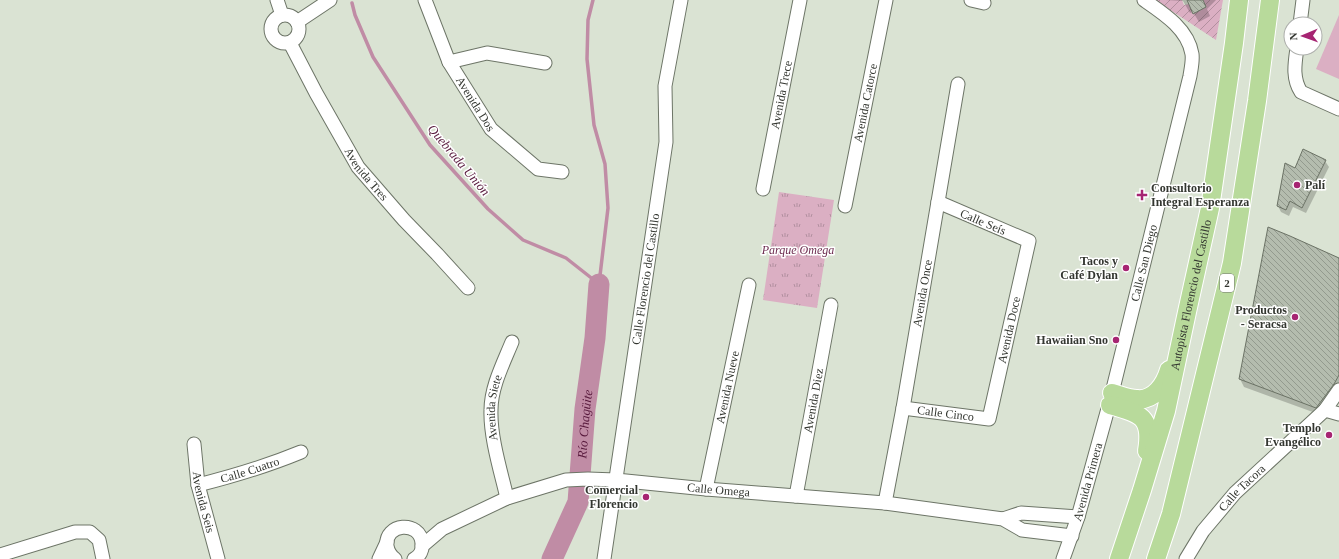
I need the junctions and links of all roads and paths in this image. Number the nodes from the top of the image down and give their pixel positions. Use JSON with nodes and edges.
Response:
{"nodes":[{"id":1,"x":277,"y":0,"type":"edge"},
{"id":2,"x":330,"y":0,"type":"edge"},
{"id":3,"x":425,"y":0,"type":"edge"},
{"id":4,"x":681,"y":0,"type":"edge"},
{"id":5,"x":800,"y":0,"type":"edge"},
{"id":6,"x":886,"y":0,"type":"edge"},
{"id":7,"x":971,"y":0,"type":"edge"},
{"id":8,"x":1144,"y":0,"type":"edge"},
{"id":9,"x":1239,"y":0,"type":"edge"},
{"id":10,"x":1270,"y":0,"type":"edge"},
{"id":11,"x":1303,"y":0,"type":"edge"},
{"id":12,"x":984,"y":3,"type":"dead end"},
{"id":13,"x":282,"y":15,"type":"junction"},
{"id":14,"x":1301,"y":16,"type":"edge"},
{"id":15,"x":296,"y":22,"type":"junction"},
{"id":16,"x":290,"y":42,"type":"junction"},
{"id":17,"x":1296,"y":56,"type":"edge"},
{"id":18,"x":449,"y":62,"type":"junction"},
{"id":19,"x":545,"y":63,"type":"dead end"},
{"id":20,"x":958,"y":84,"type":"dead end"},
{"id":21,"x":1339,"y":109,"type":"edge"},
{"id":22,"x":562,"y":172,"type":"dead end"},
{"id":23,"x":763,"y":189,"type":"dead end"},
{"id":24,"x":938,"y":202,"type":"junction"},
{"id":25,"x":845,"y":206,"type":"dead end"},
{"id":26,"x":1029,"y":241,"type":"joint"},
{"id":27,"x":749,"y":285,"type":"dead end"},
{"id":28,"x":468,"y":288,"type":"dead end"},
{"id":29,"x":831,"y":306,"type":"dead end"},
{"id":30,"x":1187,"y":312,"type":"junction"},
{"id":31,"x":512,"y":342,"type":"dead end"},
{"id":32,"x":1339,"y":390,"type":"edge"},
{"id":33,"x":1111,"y":399,"type":"junction"},
{"id":34,"x":903,"y":408,"type":"junction"},
{"id":35,"x":1325,"y":410,"type":"junction"},
{"id":36,"x":1339,"y":414,"type":"edge"},
{"id":37,"x":989,"y":419,"type":"joint"},
{"id":38,"x":194,"y":444,"type":"dead end"},
{"id":39,"x":301,"y":452,"type":"dead end"},
{"id":40,"x":616,"y":480,"type":"junction"},
{"id":41,"x":198,"y":485,"type":"junction"},
{"id":42,"x":706,"y":489,"type":"junction"},
{"id":43,"x":1142,"y":490,"type":"junction"},
{"id":44,"x":796,"y":496,"type":"junction"},
{"id":45,"x":507,"y":498,"type":"junction"},
{"id":46,"x":884,"y":503,"type":"junction"},
{"id":47,"x":1078,"y":517,"type":"junction"},
{"id":48,"x":1003,"y":519,"type":"junction"},
{"id":49,"x":415,"y":529,"type":"junction"},
{"id":50,"x":442,"y":529,"type":"junction"},
{"id":51,"x":1072,"y":536,"type":"junction"},
{"id":52,"x":387,"y":542,"type":"junction"},
{"id":53,"x":422,"y":546,"type":"junction"},
{"id":54,"x":0,"y":555,"type":"edge"},
{"id":55,"x":103,"y":559,"type":"edge"},
{"id":56,"x":218,"y":559,"type":"edge"},
{"id":57,"x":379,"y":559,"type":"edge"},
{"id":58,"x":395,"y":559,"type":"edge"},
{"id":59,"x":414,"y":559,"type":"edge"},
{"id":60,"x":604,"y":559,"type":"edge"},
{"id":61,"x":1063,"y":559,"type":"edge"},
{"id":62,"x":1118,"y":559,"type":"edge"},
{"id":63,"x":1156,"y":559,"type":"edge"},
{"id":64,"x":1186,"y":559,"type":"edge"}],
"edges":[{"from":1,"to":13,"type":"street"},
{"from":2,"to":15,"type":"street"},
{"from":3,"to":18,"type":"street","name":"Avenida Dos"},
{"from":4,"to":40,"type":"street","name":"Calle Florencio del Castillo"},
{"from":5,"to":23,"type":"street","name":"Avenida Trece"},
{"from":6,"to":25,"type":"street","name":"Avenida Catorce"},
{"from":7,"to":12,"type":"street"},
{"from":8,"to":33,"type":"street","name":"Calle San Diego"},
{"from":9,"to":30,"type":"highway","name":"Autopista Florencio del Castillo"},
{"from":10,"to":63,"type":"highway","number":"2"},
{"from":11,"to":14,"type":"street"},
{"from":13,"to":15,"type":"street"},
{"from":13,"to":16,"type":"street"},
{"from":15,"to":16,"type":"street"},
{"from":16,"to":28,"type":"street","name":"Avenida Tres"},
{"from":17,"to":21,"type":"street"},
{"from":18,"to":19,"type":"street"},
{"from":18,"to":22,"type":"street","name":"Avenida Dos"},
{"from":20,"to":24,"type":"street","name":"Avenida Once"},
{"from":24,"to":26,"type":"street","name":"Calle Seís"},
{"from":24,"to":34,"type":"street","name":"Avenida Once"},
{"from":26,"to":37,"type":"street","name":"Avenida Doce"},
{"from":27,"to":42,"type":"street","name":"Avenida Nueve"},
{"from":29,"to":44,"type":"street","name":"Avenida Diez"},
{"from":30,"to":33,"type":"highway"},
{"from":30,"to":43,"type":"highway","name":"Autopista Florencio del Castillo"},
{"from":31,"to":45,"type":"street","name":"Avenida Siete"},
{"from":32,"to":35,"type":"street","name":"Calle Tacora"},
{"from":33,"to":43,"type":"highway"},
{"from":33,"to":47,"type":"street","name":"Avenida Primera"},
{"from":34,"to":37,"type":"street","name":"Calle Cinco"},
{"from":34,"to":46,"type":"street","name":"Avenida Once"},
{"from":35,"to":36,"type":"street"},
{"from":35,"to":64,"type":"street","name":"Calle Tacora"},
{"from":38,"to":41,"type":"street","name":"Avenida Seis"},
{"from":39,"to":41,"type":"street","name":"Calle Cuatro"},
{"from":40,"to":42,"type":"street","name":"Calle Omega"},
{"from":40,"to":45,"type":"street","name":"Calle Omega"},
{"from":40,"to":60,"type":"street","name":"Calle Florencio del Castillo"},
{"from":41,"to":56,"type":"street","name":"Avenida Seis"},
{"from":42,"to":44,"type":"street","name":"Calle Omega"},
{"from":43,"to":62,"type":"highway","name":"Autopista Florencio del Castillo"},
{"from":44,"to":46,"type":"street","name":"Calle Omega"},
{"from":45,"to":50,"type":"street","name":"Calle Omega"},
{"from":46,"to":48,"type":"street","name":"Calle Omega"},
{"from":47,"to":48,"type":"street","name":"Calle Omega"},
{"from":47,"to":51,"type":"street","name":"Avenida Primera"},
{"from":48,"to":51,"type":"street","name":"Calle Omega"},
{"from":49,"to":50,"type":"street","name":"Calle Omega"},
{"from":49,"to":52,"type":"street","name":"Calle Omega"},
{"from":49,"to":53,"type":"street"},
{"from":50,"to":53,"type":"street","name":"Calle Omega"},
{"from":51,"to":61,"type":"street","name":"Avenida Primera"},
{"from":52,"to":57,"type":"street"},
{"from":52,"to":58,"type":"street"},
{"from":53,"to":59,"type":"street","name":"Calle Omega"},
{"from":54,"to":55,"type":"street"}]}
